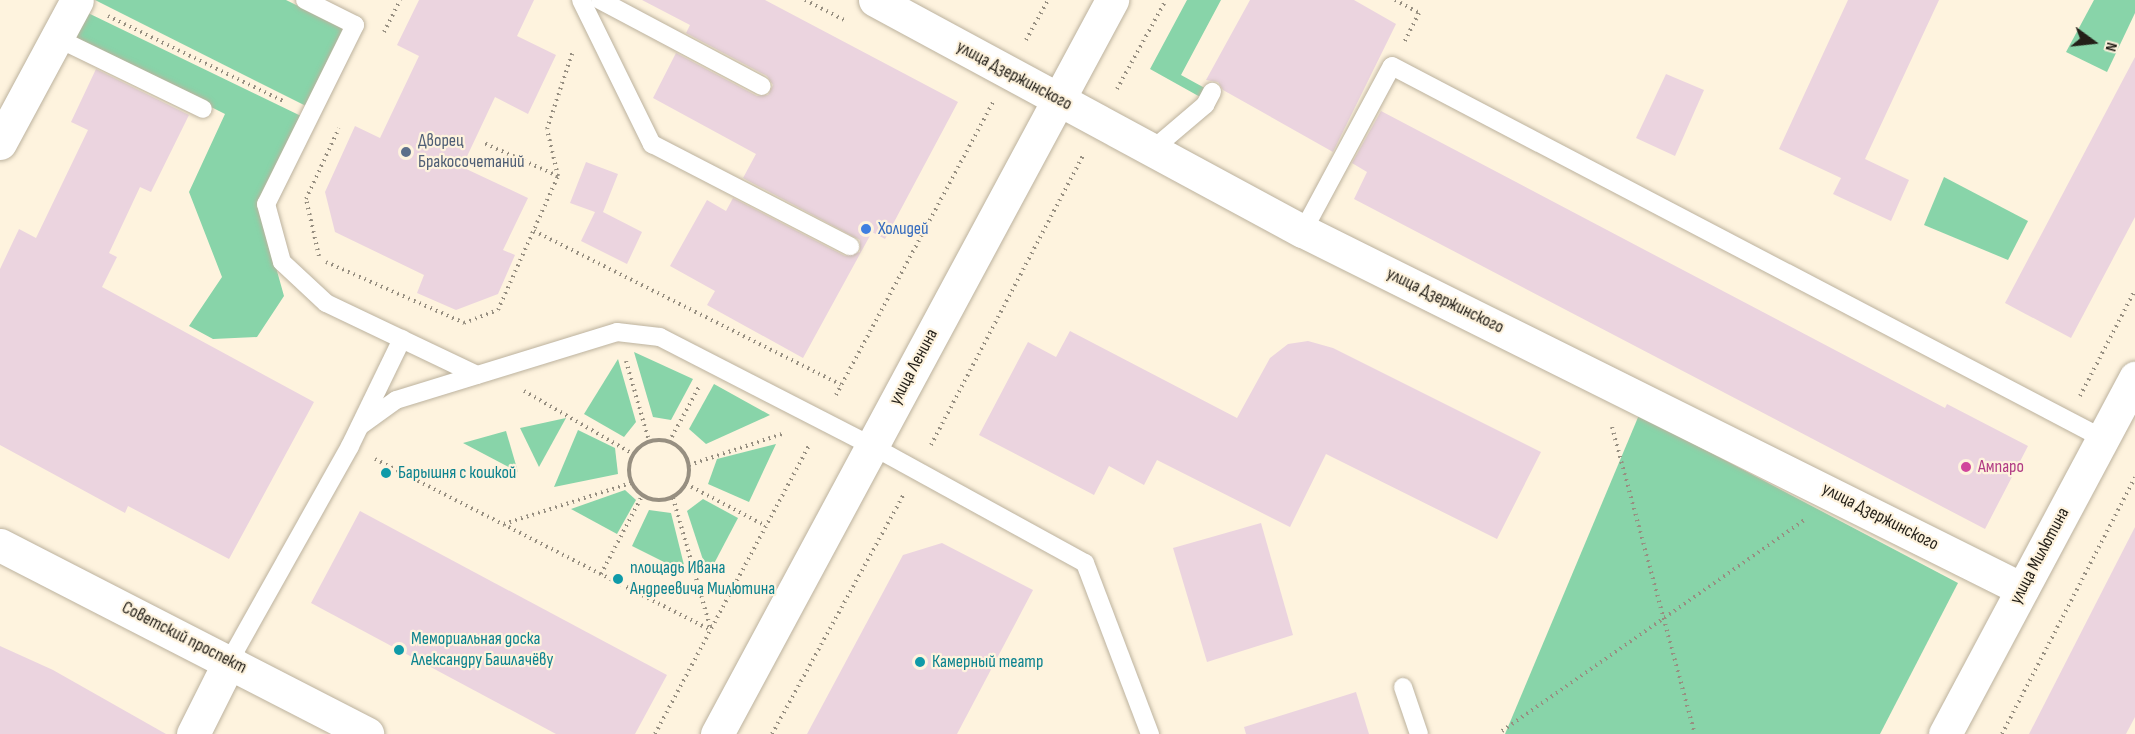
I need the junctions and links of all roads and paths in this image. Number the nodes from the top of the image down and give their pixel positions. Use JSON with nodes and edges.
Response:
{"nodes":[{"id":1,"x":77,"y":0,"type":"edge"},
{"id":2,"x":305,"y":0,"type":"edge"},
{"id":3,"x":400,"y":0,"type":"edge"},
{"id":4,"x":600,"y":0,"type":"edge"},
{"id":5,"x":875,"y":0,"type":"edge"},
{"id":6,"x":1048,"y":0,"type":"edge"},
{"id":7,"x":1112,"y":0,"type":"edge"},
{"id":8,"x":1166,"y":0,"type":"edge"},
{"id":9,"x":1395,"y":0,"type":"edge"},
{"id":10,"x":584,"y":7,"type":"edge"},
{"id":11,"x":57,"y":38,"type":"junction"},
{"id":12,"x":380,"y":42,"type":"dead end"},
{"id":13,"x":1392,"y":66,"type":"junction"},
{"id":14,"x":1009,"y":73,"type":"junction"},
{"id":15,"x":762,"y":86,"type":"dead end"},
{"id":16,"x":1212,"y":92,"type":"dead end"},
{"id":17,"x":1057,"y":100,"type":"junction"},
{"id":18,"x":203,"y":109,"type":"dead end"},
{"id":19,"x":310,"y":114,"type":"junction"},
{"id":20,"x":1099,"y":122,"type":"junction"},
{"id":21,"x":340,"y":126,"type":"dead end"},
{"id":22,"x":0,"y":143,"type":"edge"},
{"id":23,"x":484,"y":143,"type":"dead end"},
{"id":24,"x":1152,"y":150,"type":"junction"},
{"id":25,"x":558,"y":176,"type":"junction"},
{"id":26,"x":534,"y":231,"type":"junction"},
{"id":27,"x":1304,"y":231,"type":"junction"},
{"id":28,"x":850,"y":246,"type":"dead end"},
{"id":29,"x":617,"y":332,"type":"junction"},
{"id":30,"x":402,"y":339,"type":"junction"},
{"id":31,"x":711,"y":363,"type":"junction"},
{"id":32,"x":483,"y":373,"type":"junction"},
{"id":33,"x":2135,"y":378,"type":"edge"},
{"id":34,"x":841,"y":385,"type":"dead end"},
{"id":35,"x":823,"y":421,"type":"junction"},
{"id":36,"x":1604,"y":423,"type":"dead end"},
{"id":37,"x":360,"y":426,"type":"junction"},
{"id":38,"x":2102,"y":438,"type":"junction"},
{"id":39,"x":649,"y":441,"type":"junction"},
{"id":40,"x":669,"y":442,"type":"junction"},
{"id":41,"x":350,"y":446,"type":"junction"},
{"id":42,"x":872,"y":446,"type":"junction"},
{"id":43,"x":633,"y":454,"type":"junction"},
{"id":44,"x":689,"y":465,"type":"junction"},
{"id":45,"x":917,"y":471,"type":"junction"},
{"id":46,"x":2135,"y":477,"type":"edge"},
{"id":47,"x":631,"y":483,"type":"junction"},
{"id":48,"x":686,"y":484,"type":"junction"},
{"id":49,"x":642,"y":496,"type":"junction"},
{"id":50,"x":1839,"y":496,"type":"junction"},
{"id":51,"x":673,"y":498,"type":"junction"},
{"id":52,"x":504,"y":525,"type":"junction"},
{"id":53,"x":766,"y":526,"type":"dead end"},
{"id":54,"x":0,"y":545,"type":"edge"},
{"id":55,"x":601,"y":574,"type":"junction"},
{"id":56,"x":2022,"y":589,"type":"junction"},
{"id":57,"x":1662,"y":618,"type":"junction"},
{"id":58,"x":230,"y":660,"type":"junction"},
{"id":59,"x":1403,"y":687,"type":"dead end"},
{"id":60,"x":1502,"y":731,"type":"dead end"},
{"id":61,"x":193,"y":734,"type":"edge"},
{"id":62,"x":367,"y":734,"type":"edge"},
{"id":63,"x":717,"y":734,"type":"edge"},
{"id":64,"x":772,"y":734,"type":"edge"},
{"id":65,"x":1150,"y":734,"type":"edge"},
{"id":66,"x":1419,"y":734,"type":"edge"},
{"id":67,"x":1695,"y":734,"type":"edge"},
{"id":68,"x":1945,"y":734,"type":"edge"},
{"id":69,"x":2002,"y":734,"type":"edge"}],
"edges":[{"from":1,"to":11,"type":"street"},
{"from":1,"to":19,"type":"path"},
{"from":2,"to":19,"type":"lane"},
{"from":3,"to":12,"type":"path"},
{"from":4,"to":15,"type":"lane"},
{"from":5,"to":14,"type":"street","name":"улица Дзержинского"},
{"from":6,"to":14,"type":"path"},
{"from":7,"to":17,"type":"street","name":"улица Ленина"},
{"from":8,"to":20,"type":"path"},
{"from":9,"to":13,"type":"path"},
{"from":10,"to":25,"type":"path"},
{"from":10,"to":28,"type":"lane"},
{"from":11,"to":18,"type":"lane"},
{"from":11,"to":22,"type":"street"},
{"from":13,"to":27,"type":"lane"},
{"from":13,"to":38,"type":"lane"},
{"from":14,"to":17,"type":"street","name":"улица Дзержинского"},
{"from":16,"to":24,"type":"lane"},
{"from":17,"to":20,"type":"street","name":"улица Дзержинского"},
{"from":17,"to":42,"type":"street","name":"улица Ленина"},
{"from":19,"to":30,"type":"lane"},
{"from":20,"to":24,"type":"street","name":"улица Дзержинского"},
{"from":20,"to":45,"type":"path"},
{"from":21,"to":26,"type":"path"},
{"from":23,"to":25,"type":"path"},
{"from":24,"to":27,"type":"street","name":"улица Дзержинского"},
{"from":25,"to":26,"type":"path"},
{"from":26,"to":34,"type":"path"},
{"from":27,"to":50,"type":"street","name":"улица Дзержинского"},
{"from":29,"to":31,"type":"lane"},
{"from":29,"to":32,"type":"lane"},
{"from":29,"to":39,"type":"path"},
{"from":30,"to":32,"type":"lane"},
{"from":30,"to":37,"type":"lane"},
{"from":31,"to":35,"type":"lane"},
{"from":31,"to":40,"type":"path"},
{"from":32,"to":37,"type":"lane"},
{"from":32,"to":43,"type":"path"},
{"from":33,"to":38,"type":"street","name":"улица Милютина"},
{"from":35,"to":42,"type":"lane"},
{"from":35,"to":44,"type":"path"},
{"from":36,"to":57,"type":"path"},
{"from":37,"to":41,"type":"lane"},
{"from":38,"to":56,"type":"street","name":"улица Милютина"},
{"from":39,"to":40,"type":"path"},
{"from":39,"to":43,"type":"path"},
{"from":40,"to":44,"type":"path"},
{"from":41,"to":52,"type":"path"},
{"from":41,"to":58,"type":"lane"},
{"from":42,"to":45,"type":"lane"},
{"from":42,"to":63,"type":"street","name":"улица Ленина"},
{"from":43,"to":47,"type":"path"},
{"from":44,"to":48,"type":"path"},
{"from":45,"to":64,"type":"path"},
{"from":45,"to":65,"type":"lane"},
{"from":46,"to":69,"type":"path"},
{"from":47,"to":49,"type":"path"},
{"from":47,"to":52,"type":"path"},
{"from":48,"to":51,"type":"path"},
{"from":48,"to":53,"type":"path"},
{"from":49,"to":51,"type":"path"},
{"from":49,"to":55,"type":"path"},
{"from":50,"to":56,"type":"street","name":"улица Дзержинского"},
{"from":50,"to":57,"type":"path"},
{"from":51,"to":55,"type":"path"},
{"from":52,"to":55,"type":"path"},
{"from":54,"to":58,"type":"street","name":"Советский проспект"},
{"from":56,"to":68,"type":"street","name":"улица Милютина"},
{"from":57,"to":60,"type":"path"},
{"from":57,"to":67,"type":"path"},
{"from":58,"to":61,"type":"street"},
{"from":58,"to":62,"type":"street","name":"Советский проспект"},
{"from":59,"to":66,"type":"lane"}]}
